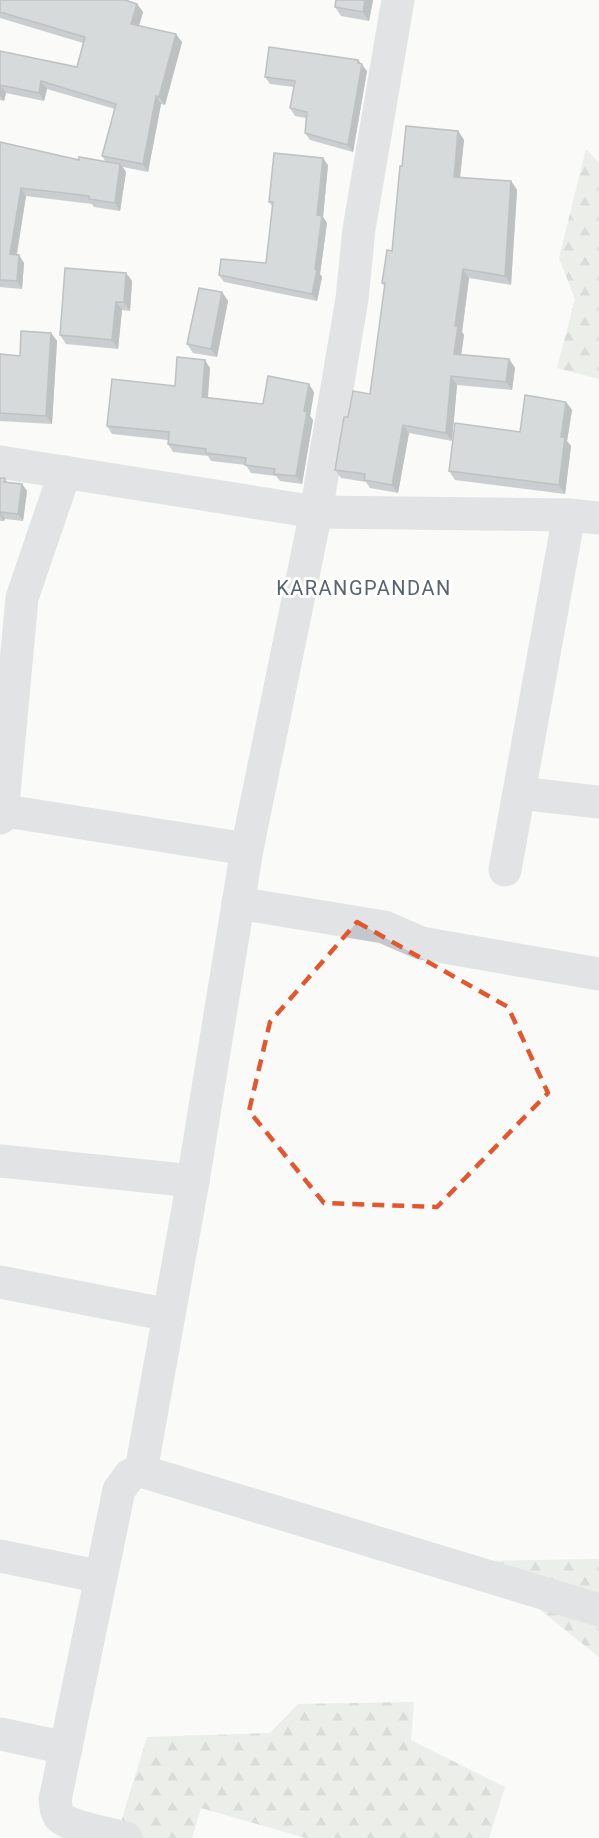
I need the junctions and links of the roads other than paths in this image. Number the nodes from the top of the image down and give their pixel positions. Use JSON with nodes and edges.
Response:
{"nodes":[{"id":1,"x":398,"y":0,"type":"edge"},
{"id":2,"x":0,"y":462,"type":"edge"},
{"id":3,"x":65,"y":472,"type":"junction"},
{"id":4,"x":316,"y":512,"type":"junction"},
{"id":5,"x":584,"y":517,"type":"edge"},
{"id":6,"x":519,"y":793,"type":"junction"},
{"id":7,"x":599,"y":802,"type":"edge"},
{"id":8,"x":1,"y":817,"type":"edge"},
{"id":9,"x":247,"y":849,"type":"junction"},
{"id":10,"x":505,"y":870,"type":"dead end"},
{"id":11,"x":238,"y":903,"type":"junction"},
{"id":12,"x":599,"y":974,"type":"edge"},
{"id":13,"x":0,"y":1161,"type":"edge"},
{"id":14,"x":194,"y":1181,"type":"junction"},
{"id":15,"x":0,"y":1282,"type":"edge"},
{"id":16,"x":169,"y":1315,"type":"junction"},
{"id":17,"x":141,"y":1471,"type":"junction"},
{"id":18,"x":0,"y":1556,"type":"edge"},
{"id":19,"x":101,"y":1577,"type":"junction"},
{"id":20,"x":599,"y":1610,"type":"edge"},
{"id":21,"x":0,"y":1734,"type":"edge"},
{"id":22,"x":66,"y":1748,"type":"junction"},
{"id":23,"x":126,"y":1838,"type":"edge"}],
"edges":[{"from":1,"to":4,"type":"street"},
{"from":2,"to":3,"type":"street"},
{"from":3,"to":4,"type":"street"},
{"from":3,"to":8,"type":"street"},
{"from":4,"to":5,"type":"street"},
{"from":4,"to":9,"type":"street"},
{"from":5,"to":6,"type":"street"},
{"from":6,"to":7,"type":"street"},
{"from":6,"to":10,"type":"street"},
{"from":8,"to":9,"type":"street"},
{"from":9,"to":11,"type":"street"},
{"from":11,"to":12,"type":"street"},
{"from":11,"to":14,"type":"street"},
{"from":13,"to":14,"type":"street"},
{"from":14,"to":16,"type":"street"},
{"from":15,"to":16,"type":"street"},
{"from":16,"to":17,"type":"street"},
{"from":17,"to":19,"type":"street"},
{"from":17,"to":20,"type":"street"},
{"from":18,"to":19,"type":"street"},
{"from":19,"to":22,"type":"street"},
{"from":21,"to":22,"type":"street"},
{"from":22,"to":23,"type":"street"}]}
